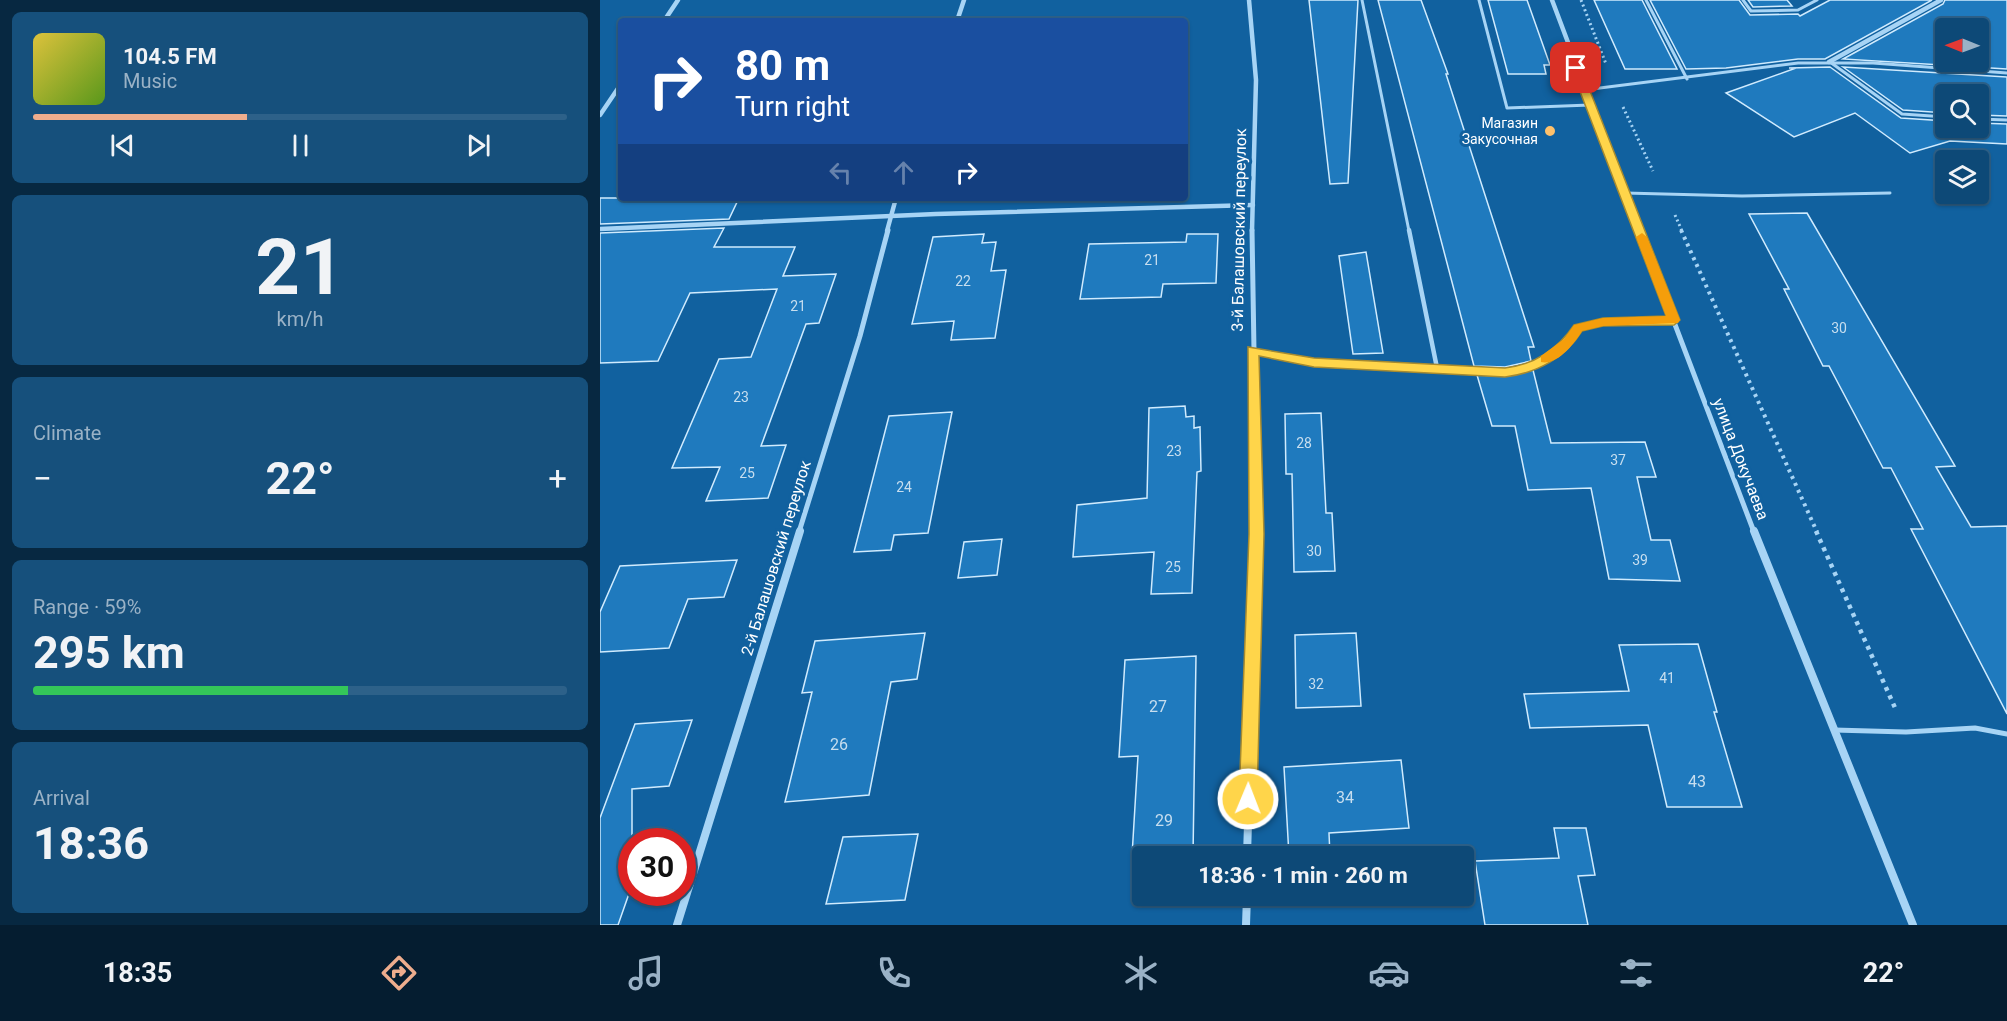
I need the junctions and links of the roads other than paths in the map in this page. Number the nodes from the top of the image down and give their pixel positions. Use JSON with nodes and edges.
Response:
{"nodes":[{"id":1,"x":678,"y":0,"type":"edge"},
{"id":2,"x":964,"y":0,"type":"edge"},
{"id":3,"x":1249,"y":0,"type":"edge"},
{"id":4,"x":1362,"y":0,"type":"edge"},
{"id":5,"x":1479,"y":0,"type":"edge"},
{"id":6,"x":1552,"y":0,"type":"edge"},
{"id":7,"x":1646,"y":0,"type":"edge"},
{"id":8,"x":1743,"y":0,"type":"edge"},
{"id":9,"x":1817,"y":0,"type":"edge"},
{"id":10,"x":1941,"y":0,"type":"edge"},
{"id":11,"x":666,"y":18,"type":"edge"},
{"id":12,"x":958,"y":18,"type":"edge"},
{"id":13,"x":1828,"y":62,"type":"junction"},
{"id":14,"x":2007,"y":73,"type":"edge"},
{"id":15,"x":1687,"y":79,"type":"junction"},
{"id":16,"x":618,"y":88,"type":"edge"},
{"id":17,"x":1584,"y":90,"type":"junction"},
{"id":18,"x":1590,"y":105,"type":"junction"},
{"id":19,"x":600,"y":115,"type":"edge"},
{"id":20,"x":1935,"y":116,"type":"edge"},
{"id":21,"x":1989,"y":119,"type":"edge"},
{"id":22,"x":2007,"y":120,"type":"edge"},
{"id":23,"x":1625,"y":193,"type":"junction"},
{"id":24,"x":1890,"y":193,"type":"dead end"},
{"id":25,"x":895,"y":201,"type":"edge"},
{"id":26,"x":1252,"y":205,"type":"junction"},
{"id":27,"x":892,"y":215,"type":"junction"},
{"id":28,"x":600,"y":229,"type":"edge"},
{"id":29,"x":1674,"y":320,"type":"junction"},
{"id":30,"x":1253,"y":351,"type":"junction"},
{"id":31,"x":1437,"y":368,"type":"junction"},
{"id":32,"x":1834,"y":730,"type":"junction"},
{"id":33,"x":2007,"y":734,"type":"edge"},
{"id":34,"x":1247,"y":846,"type":"edge"},
{"id":35,"x":1246,"y":906,"type":"edge"},
{"id":36,"x":677,"y":925,"type":"edge"},
{"id":37,"x":1246,"y":925,"type":"edge"},
{"id":38,"x":1913,"y":925,"type":"edge"}],
"edges":[{"from":1,"to":11,"type":"street"},
{"from":2,"to":12,"type":"street"},
{"from":3,"to":26,"type":"street","name":"3-й Балашовский переулок"},
{"from":4,"to":31,"type":"lane"},
{"from":5,"to":18,"type":"lane"},
{"from":6,"to":17,"type":"street","name":"улица Докучаева"},
{"from":7,"to":15,"type":"lane"},
{"from":8,"to":9,"type":"lane"},
{"from":10,"to":13,"type":"street"},
{"from":13,"to":14,"type":"lane"},
{"from":13,"to":15,"type":"lane"},
{"from":13,"to":20,"type":"lane"},
{"from":15,"to":17,"type":"lane"},
{"from":16,"to":19,"type":"street"},
{"from":17,"to":18,"type":"street","name":"улица Докучаева"},
{"from":18,"to":23,"type":"street","name":"улица Докучаева"},
{"from":21,"to":22,"type":"lane"},
{"from":23,"to":24,"type":"lane"},
{"from":23,"to":29,"type":"street","name":"улица Докучаева"},
{"from":25,"to":27,"type":"street","name":"2-й Балашовский переулок"},
{"from":26,"to":27,"type":"street"},
{"from":26,"to":30,"type":"street","name":"3-й Балашовский переулок"},
{"from":27,"to":28,"type":"street"},
{"from":27,"to":36,"type":"street","name":"2-й Балашовский переулок"},
{"from":29,"to":31,"type":"lane"},
{"from":29,"to":32,"type":"street","name":"улица Докучаева"},
{"from":30,"to":31,"type":"lane"},
{"from":30,"to":34,"type":"street","name":"3-й Балашовский переулок"},
{"from":32,"to":33,"type":"lane"},
{"from":32,"to":38,"type":"street","name":"улица Докучаева"},
{"from":35,"to":37,"type":"street"}]}
